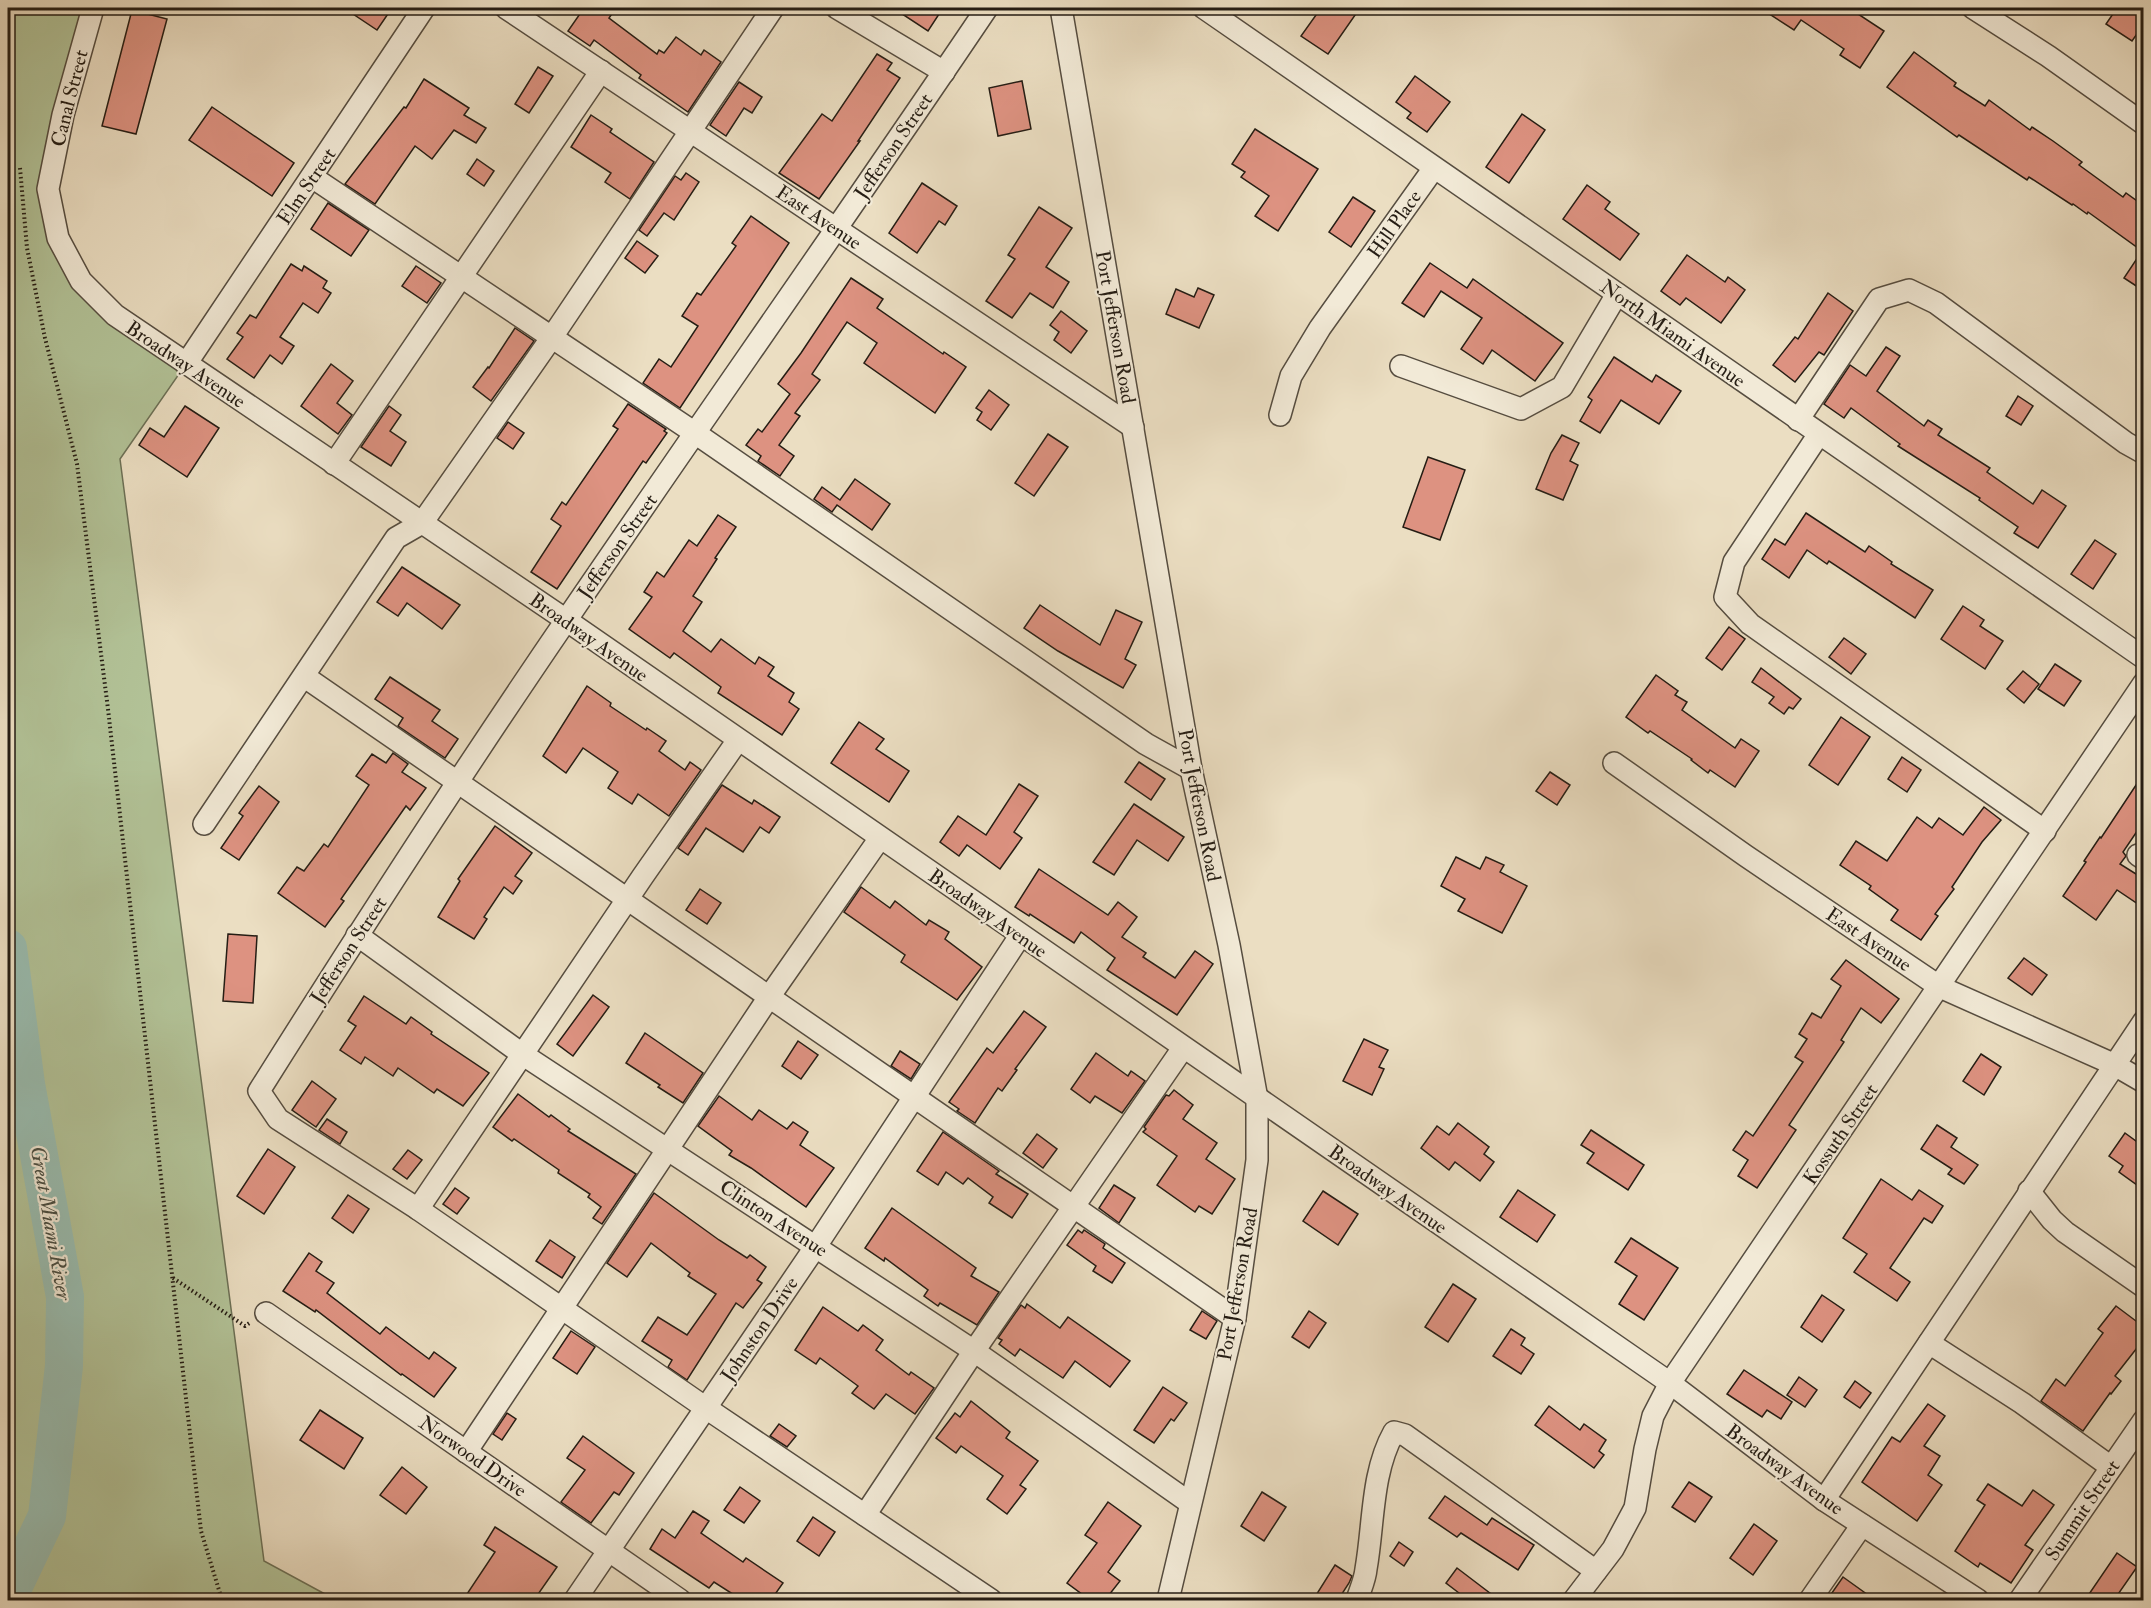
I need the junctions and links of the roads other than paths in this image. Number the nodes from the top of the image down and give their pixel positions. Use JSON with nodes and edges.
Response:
{"nodes":[{"id":1,"x":93,"y":8,"type":"edge"},
{"id":2,"x":424,"y":8,"type":"edge"},
{"id":3,"x":506,"y":8,"type":"edge"},
{"id":4,"x":773,"y":8,"type":"edge"},
{"id":5,"x":837,"y":8,"type":"edge"},
{"id":6,"x":987,"y":8,"type":"edge"},
{"id":7,"x":1060,"y":8,"type":"edge"},
{"id":8,"x":1204,"y":8,"type":"edge"},
{"id":9,"x":1973,"y":8,"type":"edge"},
{"id":10,"x":1227,"y":14,"type":"edge"},
{"id":11,"x":534,"y":15,"type":"edge"},
{"id":12,"x":601,"y":71,"type":"junction"},
{"id":13,"x":944,"y":72,"type":"junction"},
{"id":14,"x":2144,"y":124,"type":"edge"},
{"id":15,"x":690,"y":132,"type":"junction"},
{"id":16,"x":1434,"y":168,"type":"junction"},
{"id":17,"x":312,"y":177,"type":"junction"},
{"id":18,"x":48,"y":189,"type":"joint"},
{"id":19,"x":837,"y":229,"type":"junction"},
{"id":20,"x":460,"y":276,"type":"junction"},
{"id":21,"x":1617,"y":294,"type":"junction"},
{"id":22,"x":552,"y":337,"type":"junction"},
{"id":23,"x":186,"y":364,"type":"junction"},
{"id":24,"x":1401,"y":366,"type":"dead end"},
{"id":25,"x":1280,"y":415,"type":"dead end"},
{"id":26,"x":1798,"y":420,"type":"junction"},
{"id":27,"x":1133,"y":427,"type":"junction"},
{"id":28,"x":695,"y":433,"type":"junction"},
{"id":29,"x":1819,"y":434,"type":"junction"},
{"id":30,"x":2144,"y":453,"type":"edge"},
{"id":31,"x":334,"y":464,"type":"junction"},
{"id":32,"x":422,"y":523,"type":"junction"},
{"id":33,"x":566,"y":620,"type":"junction"},
{"id":34,"x":2144,"y":658,"type":"edge"},
{"id":35,"x":304,"y":677,"type":"junction"},
{"id":36,"x":2144,"y":683,"type":"edge"},
{"id":37,"x":738,"y":740,"type":"junction"},
{"id":38,"x":1614,"y":763,"type":"dead end"},
{"id":39,"x":1191,"y":769,"type":"junction"},
{"id":40,"x":458,"y":782,"type":"junction"},
{"id":41,"x":204,"y":824,"type":"dead end"},
{"id":42,"x":2044,"y":831,"type":"junction"},
{"id":43,"x":880,"y":838,"type":"junction"},
{"id":44,"x":627,"y":900,"type":"junction"},
{"id":45,"x":357,"y":935,"type":"junction"},
{"id":46,"x":1020,"y":936,"type":"junction"},
{"id":47,"x":1940,"y":987,"type":"junction"},
{"id":48,"x":769,"y":997,"type":"junction"},
{"id":49,"x":2144,"y":1021,"type":"edge"},
{"id":50,"x":1183,"y":1048,"type":"junction"},
{"id":51,"x":522,"y":1054,"type":"junction"},
{"id":52,"x":2113,"y":1064,"type":"junction"},
{"id":53,"x":2144,"y":1082,"type":"edge"},
{"id":54,"x":914,"y":1097,"type":"junction"},
{"id":55,"x":1257,"y":1099,"type":"junction"},
{"id":56,"x":668,"y":1149,"type":"junction"},
{"id":57,"x":2030,"y":1191,"type":"junction"},
{"id":58,"x":1074,"y":1207,"type":"junction"},
{"id":59,"x":418,"y":1209,"type":"junction"},
{"id":60,"x":816,"y":1246,"type":"junction"},
{"id":61,"x":2144,"y":1287,"type":"edge"},
{"id":62,"x":561,"y":1307,"type":"junction"},
{"id":63,"x":266,"y":1313,"type":"road end"},
{"id":64,"x":1235,"y":1318,"type":"junction"},
{"id":65,"x":1929,"y":1343,"type":"junction"},
{"id":66,"x":974,"y":1352,"type":"junction"},
{"id":67,"x":1670,"y":1383,"type":"junction"},
{"id":68,"x":706,"y":1408,"type":"junction"},
{"id":69,"x":2144,"y":1420,"type":"edge"},
{"id":70,"x":466,"y":1452,"type":"junction"},
{"id":71,"x":2111,"y":1467,"type":"junction"},
{"id":72,"x":1824,"y":1500,"type":"junction"},
{"id":73,"x":1190,"y":1503,"type":"junction"},
{"id":74,"x":866,"y":1515,"type":"junction"},
{"id":75,"x":1862,"y":1525,"type":"junction"},
{"id":76,"x":609,"y":1551,"type":"junction"},
{"id":77,"x":1596,"y":1571,"type":"junction"},
{"id":78,"x":575,"y":1600,"type":"edge"},
{"id":79,"x":680,"y":1600,"type":"edge"},
{"id":80,"x":991,"y":1600,"type":"edge"},
{"id":81,"x":1168,"y":1600,"type":"edge"},
{"id":82,"x":1357,"y":1600,"type":"edge"},
{"id":83,"x":1574,"y":1600,"type":"edge"},
{"id":84,"x":1810,"y":1600,"type":"edge"},
{"id":85,"x":1978,"y":1600,"type":"edge"},
{"id":86,"x":2020,"y":1600,"type":"edge"}],
"edges":[{"from":1,"to":18,"type":"street","name":"Canal Street"},
{"from":2,"to":17,"type":"street","name":"Elm Street"},
{"from":3,"to":11,"type":"street","name":"East Avenue"},
{"from":4,"to":15,"type":"street"},
{"from":5,"to":13,"type":"street"},
{"from":6,"to":13,"type":"street","name":"Jefferson Street"},
{"from":7,"to":27,"type":"street","name":"Port Jefferson Road"},
{"from":8,"to":10,"type":"street","name":"North Miami Avenue"},
{"from":9,"to":14,"type":"street"},
{"from":10,"to":16,"type":"street","name":"North Miami Avenue"},
{"from":11,"to":12,"type":"street","name":"East Avenue"},
{"from":12,"to":15,"type":"street","name":"East Avenue"},
{"from":12,"to":20,"type":"street"},
{"from":13,"to":19,"type":"street","name":"Jefferson Street"},
{"from":15,"to":19,"type":"street","name":"East Avenue"},
{"from":15,"to":22,"type":"street"},
{"from":16,"to":21,"type":"street","name":"North Miami Avenue"},
{"from":16,"to":25,"type":"street","name":"Hill Place"},
{"from":17,"to":20,"type":"street"},
{"from":17,"to":23,"type":"street","name":"Elm Street"},
{"from":18,"to":23,"type":"street","name":"Broadway Avenue"},
{"from":19,"to":27,"type":"street","name":"East Avenue"},
{"from":19,"to":28,"type":"street","name":"Jefferson Street"},
{"from":20,"to":22,"type":"street"},
{"from":20,"to":31,"type":"street"},
{"from":21,"to":24,"type":"street"},
{"from":21,"to":26,"type":"street","name":"North Miami Avenue"},
{"from":22,"to":28,"type":"street"},
{"from":22,"to":32,"type":"street"},
{"from":23,"to":31,"type":"street","name":"Broadway Avenue"},
{"from":26,"to":29,"type":"street","name":"North Miami Avenue"},
{"from":26,"to":30,"type":"street"},
{"from":27,"to":39,"type":"street","name":"Port Jefferson Road"},
{"from":28,"to":33,"type":"street","name":"Jefferson Street"},
{"from":28,"to":39,"type":"street"},
{"from":29,"to":34,"type":"street","name":"North Miami Avenue"},
{"from":29,"to":42,"type":"street"},
{"from":31,"to":32,"type":"street","name":"Broadway Avenue"},
{"from":32,"to":33,"type":"street","name":"Broadway Avenue"},
{"from":32,"to":35,"type":"street"},
{"from":33,"to":37,"type":"street","name":"Broadway Avenue"},
{"from":33,"to":40,"type":"street","name":"Jefferson Street"},
{"from":35,"to":40,"type":"street"},
{"from":35,"to":41,"type":"street"},
{"from":36,"to":42,"type":"street","name":"Kossuth Street"},
{"from":37,"to":43,"type":"street","name":"Broadway Avenue"},
{"from":37,"to":44,"type":"street"},
{"from":38,"to":47,"type":"street","name":"East Avenue"},
{"from":39,"to":55,"type":"street","name":"Port Jefferson Road"},
{"from":40,"to":44,"type":"street"},
{"from":40,"to":45,"type":"street","name":"Jefferson Street"},
{"from":42,"to":47,"type":"street","name":"Kossuth Street"},
{"from":43,"to":46,"type":"street","name":"Broadway Avenue"},
{"from":43,"to":48,"type":"street"},
{"from":44,"to":48,"type":"street"},
{"from":44,"to":51,"type":"street"},
{"from":45,"to":51,"type":"street","name":"Clinton Avenue"},
{"from":45,"to":59,"type":"street","name":"Jefferson Street"},
{"from":46,"to":50,"type":"street","name":"Broadway Avenue"},
{"from":46,"to":54,"type":"street","name":"Johnston Drive"},
{"from":47,"to":52,"type":"street","name":"East Avenue"},
{"from":47,"to":67,"type":"street","name":"Kossuth Street"},
{"from":48,"to":54,"type":"street"},
{"from":48,"to":56,"type":"street"},
{"from":49,"to":52,"type":"street"},
{"from":50,"to":55,"type":"street","name":"Broadway Avenue"},
{"from":50,"to":58,"type":"street"},
{"from":51,"to":56,"type":"street","name":"Clinton Avenue"},
{"from":51,"to":59,"type":"street"},
{"from":52,"to":53,"type":"street","name":"East Avenue"},
{"from":52,"to":57,"type":"street"},
{"from":54,"to":58,"type":"street"},
{"from":54,"to":60,"type":"street","name":"Johnston Drive"},
{"from":55,"to":64,"type":"street","name":"Port Jefferson Road"},
{"from":55,"to":67,"type":"street","name":"Broadway Avenue"},
{"from":56,"to":60,"type":"street","name":"Clinton Avenue"},
{"from":56,"to":62,"type":"street"},
{"from":57,"to":61,"type":"street"},
{"from":57,"to":65,"type":"street"},
{"from":58,"to":64,"type":"street"},
{"from":58,"to":66,"type":"street"},
{"from":59,"to":62,"type":"street"},
{"from":60,"to":66,"type":"street","name":"Clinton Avenue"},
{"from":60,"to":68,"type":"street","name":"Johnston Drive"},
{"from":62,"to":68,"type":"street"},
{"from":62,"to":70,"type":"street"},
{"from":63,"to":70,"type":"street","name":"Norwood Drive"},
{"from":64,"to":73,"type":"street","name":"Port Jefferson Road"},
{"from":65,"to":71,"type":"street"},
{"from":65,"to":72,"type":"street"},
{"from":66,"to":73,"type":"street","name":"Clinton Avenue"},
{"from":66,"to":74,"type":"street"},
{"from":67,"to":72,"type":"street","name":"Broadway Avenue"},
{"from":67,"to":77,"type":"street","name":"Kossuth Street"},
{"from":68,"to":74,"type":"street"},
{"from":68,"to":76,"type":"street","name":"Johnston Drive"},
{"from":69,"to":71,"type":"street","name":"Summit Street"},
{"from":70,"to":76,"type":"street","name":"Norwood Drive"},
{"from":71,"to":86,"type":"street","name":"Summit Street"},
{"from":72,"to":75,"type":"street","name":"Broadway Avenue"},
{"from":73,"to":81,"type":"street","name":"Port Jefferson Road"},
{"from":74,"to":80,"type":"street"},
{"from":75,"to":84,"type":"street"},
{"from":75,"to":85,"type":"street","name":"Broadway Avenue"},
{"from":76,"to":78,"type":"street","name":"Johnston Drive"},
{"from":76,"to":79,"type":"street","name":"Norwood Drive"},
{"from":77,"to":82,"type":"street"},
{"from":77,"to":83,"type":"street","name":"Kossuth Street"}]}
